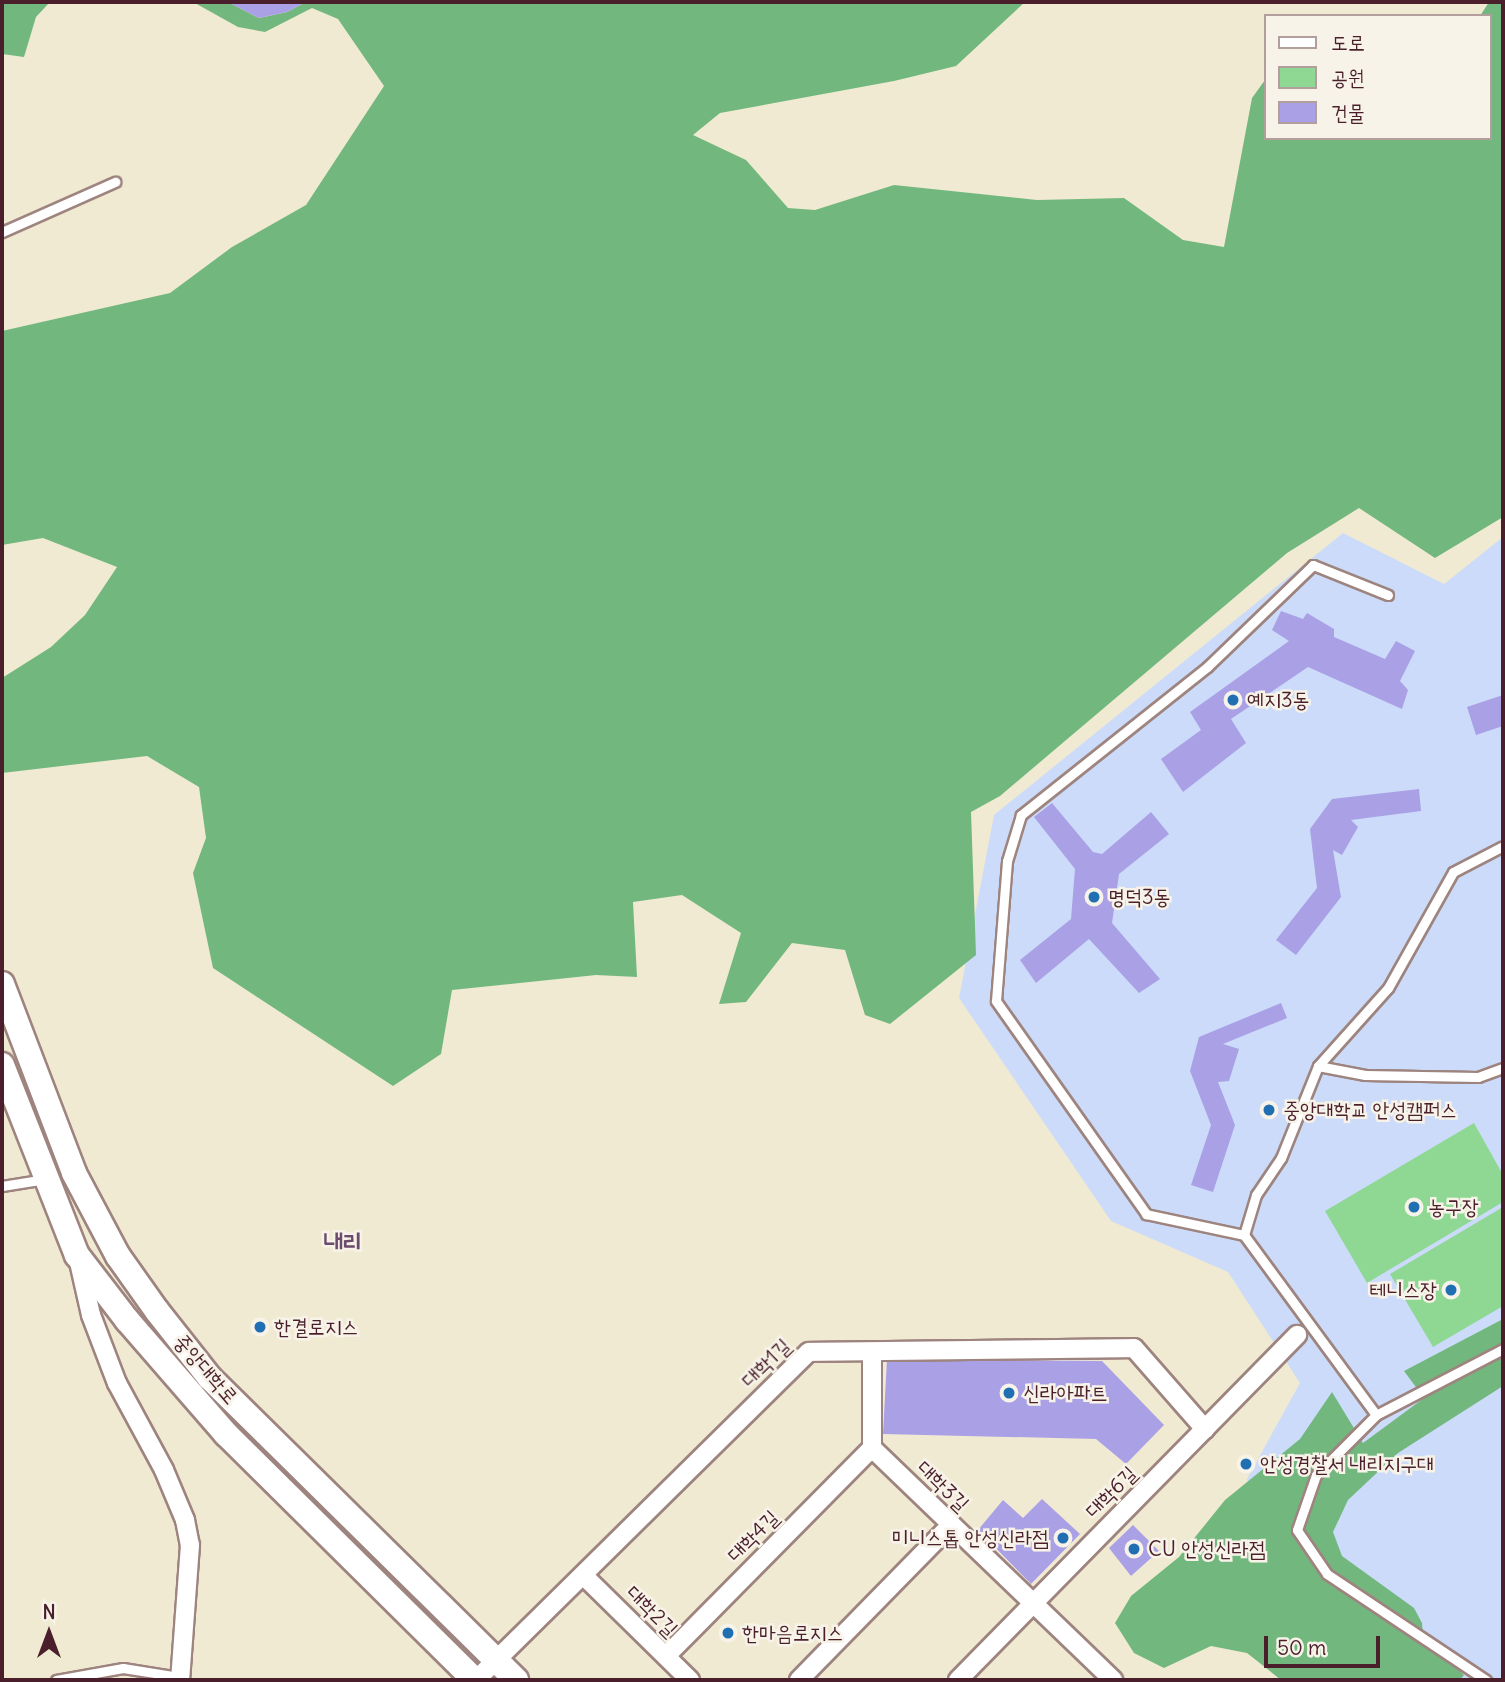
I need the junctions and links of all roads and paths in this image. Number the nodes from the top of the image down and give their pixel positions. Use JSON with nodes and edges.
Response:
{"nodes":[{"id":1,"x":115,"y":182,"type":"dead end"},
{"id":2,"x":2,"y":232,"type":"edge"},
{"id":3,"x":1388,"y":595,"type":"dead end"},
{"id":4,"x":1503,"y":845,"type":"edge"},
{"id":5,"x":2,"y":984,"type":"edge"},
{"id":6,"x":2,"y":1065,"type":"edge"},
{"id":7,"x":1318,"y":1066,"type":"junction"},
{"id":8,"x":1503,"y":1068,"type":"edge"},
{"id":9,"x":47,"y":1179,"type":"junction"},
{"id":10,"x":2,"y":1186,"type":"edge"},
{"id":11,"x":1244,"y":1235,"type":"junction"},
{"id":12,"x":77,"y":1255,"type":"junction"},
{"id":13,"x":1297,"y":1335,"type":"dead end"},
{"id":14,"x":1503,"y":1349,"type":"edge"},
{"id":15,"x":872,"y":1353,"type":"junction"},
{"id":16,"x":1376,"y":1415,"type":"junction"},
{"id":17,"x":1205,"y":1429,"type":"junction"},
{"id":18,"x":872,"y":1448,"type":"junction"},
{"id":19,"x":951,"y":1525,"type":"junction"},
{"id":20,"x":583,"y":1574,"type":"junction"},
{"id":21,"x":1032,"y":1605,"type":"junction"},
{"id":22,"x":666,"y":1656,"type":"junction"},
{"id":23,"x":496,"y":1660,"type":"junction"},
{"id":24,"x":180,"y":1678,"type":"edge"},
{"id":25,"x":1107,"y":1678,"type":"edge"},
{"id":26,"x":56,"y":1680,"type":"edge"},
{"id":27,"x":475,"y":1680,"type":"edge"},
{"id":28,"x":516,"y":1680,"type":"edge"},
{"id":29,"x":690,"y":1680,"type":"edge"},
{"id":30,"x":799,"y":1680,"type":"edge"},
{"id":31,"x":957,"y":1680,"type":"edge"},
{"id":32,"x":1486,"y":1680,"type":"edge"}],
"edges":[{"from":1,"to":2,"type":"lane"},
{"from":3,"to":11,"type":"lane"},
{"from":4,"to":7,"type":"lane"},
{"from":5,"to":23,"type":"street","name":"중앙대학로"},
{"from":6,"to":9,"type":"street","name":"중앙대학로"},
{"from":7,"to":8,"type":"lane"},
{"from":7,"to":11,"type":"lane"},
{"from":9,"to":10,"type":"lane"},
{"from":9,"to":12,"type":"street","name":"중앙대학로"},
{"from":11,"to":16,"type":"lane"},
{"from":12,"to":24,"type":"street"},
{"from":12,"to":27,"type":"street","name":"중앙대학로"},
{"from":13,"to":17,"type":"street","name":"대학6길"},
{"from":14,"to":16,"type":"lane"},
{"from":15,"to":17,"type":"street","name":"대학1길"},
{"from":15,"to":18,"type":"street"},
{"from":15,"to":20,"type":"street","name":"대학1길"},
{"from":16,"to":32,"type":"lane"},
{"from":17,"to":21,"type":"street","name":"대학6길"},
{"from":18,"to":19,"type":"street","name":"대학3길"},
{"from":18,"to":22,"type":"street","name":"대학4길"},
{"from":19,"to":21,"type":"street","name":"대학3길"},
{"from":19,"to":30,"type":"street"},
{"from":20,"to":22,"type":"street","name":"대학2길"},
{"from":20,"to":23,"type":"street","name":"대학1길"},
{"from":21,"to":25,"type":"street","name":"대학3길"},
{"from":21,"to":31,"type":"street","name":"대학6길"},
{"from":22,"to":29,"type":"street","name":"대학2길"},
{"from":23,"to":27,"type":"street","name":"대학1길"},
{"from":23,"to":28,"type":"street","name":"중앙대학로"},
{"from":24,"to":26,"type":"lane"}]}
